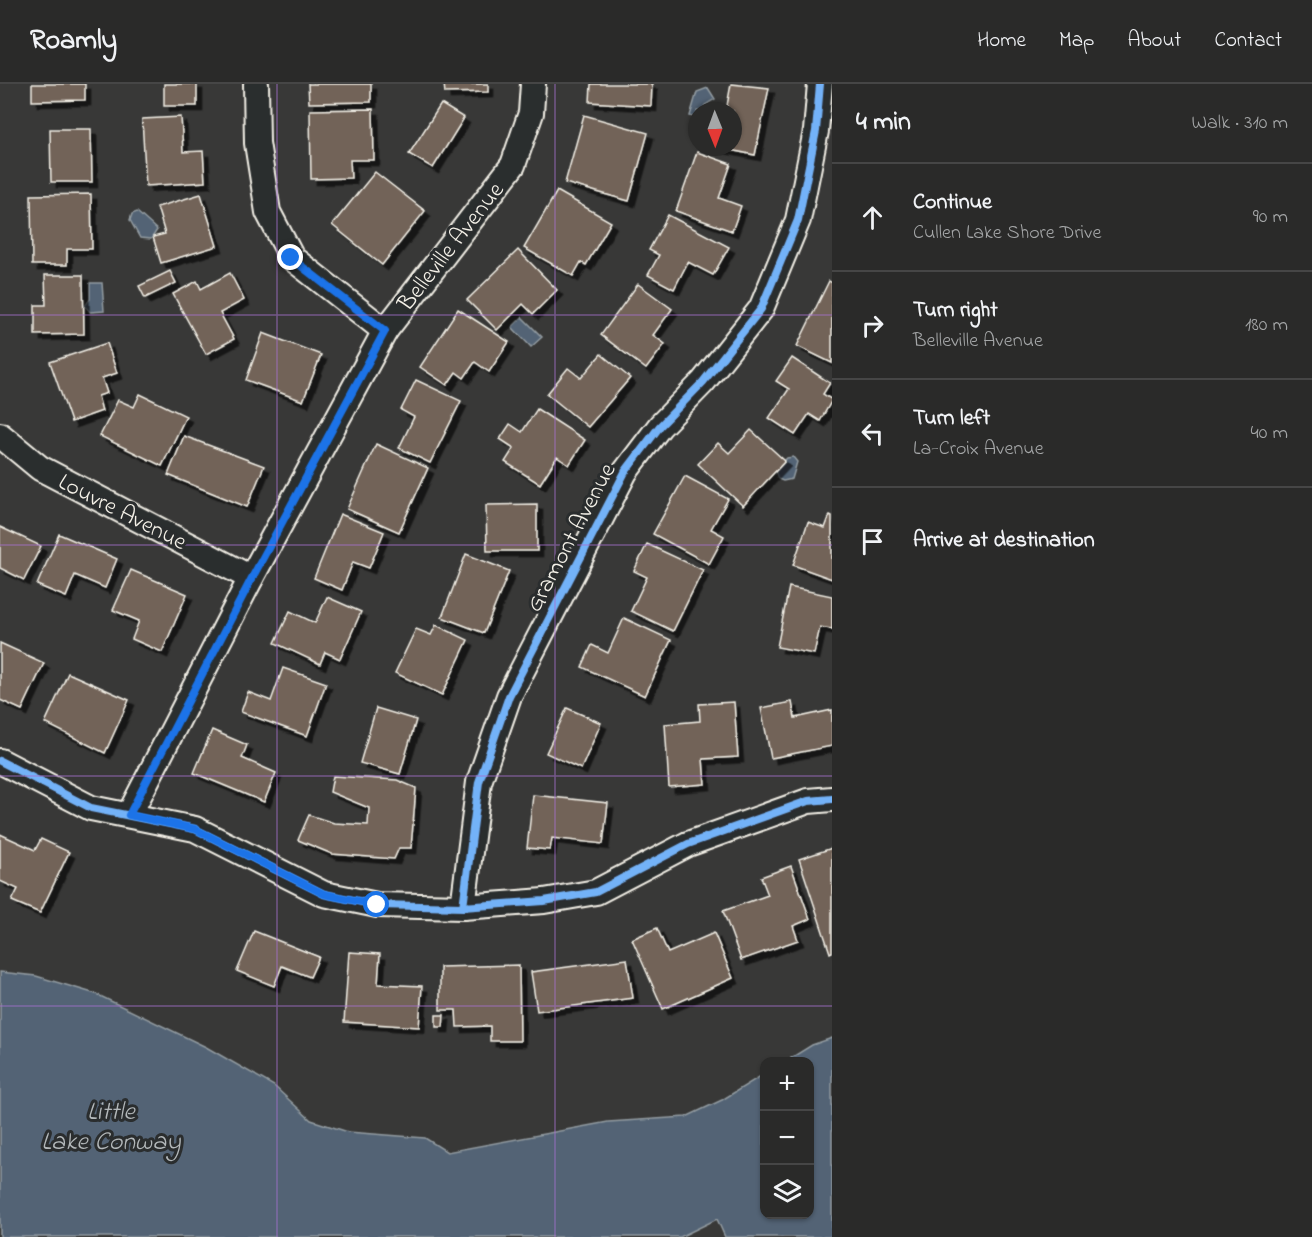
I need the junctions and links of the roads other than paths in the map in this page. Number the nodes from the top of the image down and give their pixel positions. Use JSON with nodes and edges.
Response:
{"nodes":[{"id":1,"x":256,"y":84,"type":"edge"},
{"id":2,"x":533,"y":84,"type":"edge"},
{"id":3,"x":820,"y":84,"type":"edge"},
{"id":4,"x":385,"y":331,"type":"junction"},
{"id":5,"x":0,"y":435,"type":"edge"},
{"id":6,"x":252,"y":578,"type":"junction"},
{"id":7,"x":0,"y":761,"type":"edge"},
{"id":8,"x":832,"y":799,"type":"edge"},
{"id":9,"x":129,"y":815,"type":"junction"},
{"id":10,"x":463,"y":907,"type":"junction"}],
"edges":[{"from":1,"to":4,"type":"street"},
{"from":2,"to":4,"type":"street","name":"Belleville Avenue"},
{"from":3,"to":10,"type":"street","name":"Gramont Avenue"},
{"from":4,"to":6,"type":"street","name":"Belleville Avenue"},
{"from":5,"to":6,"type":"street","name":"Louvre Avenue"},
{"from":6,"to":9,"type":"street","name":"Belleville Avenue"},
{"from":7,"to":9,"type":"street"},
{"from":8,"to":10,"type":"street"},
{"from":9,"to":10,"type":"street"}]}
